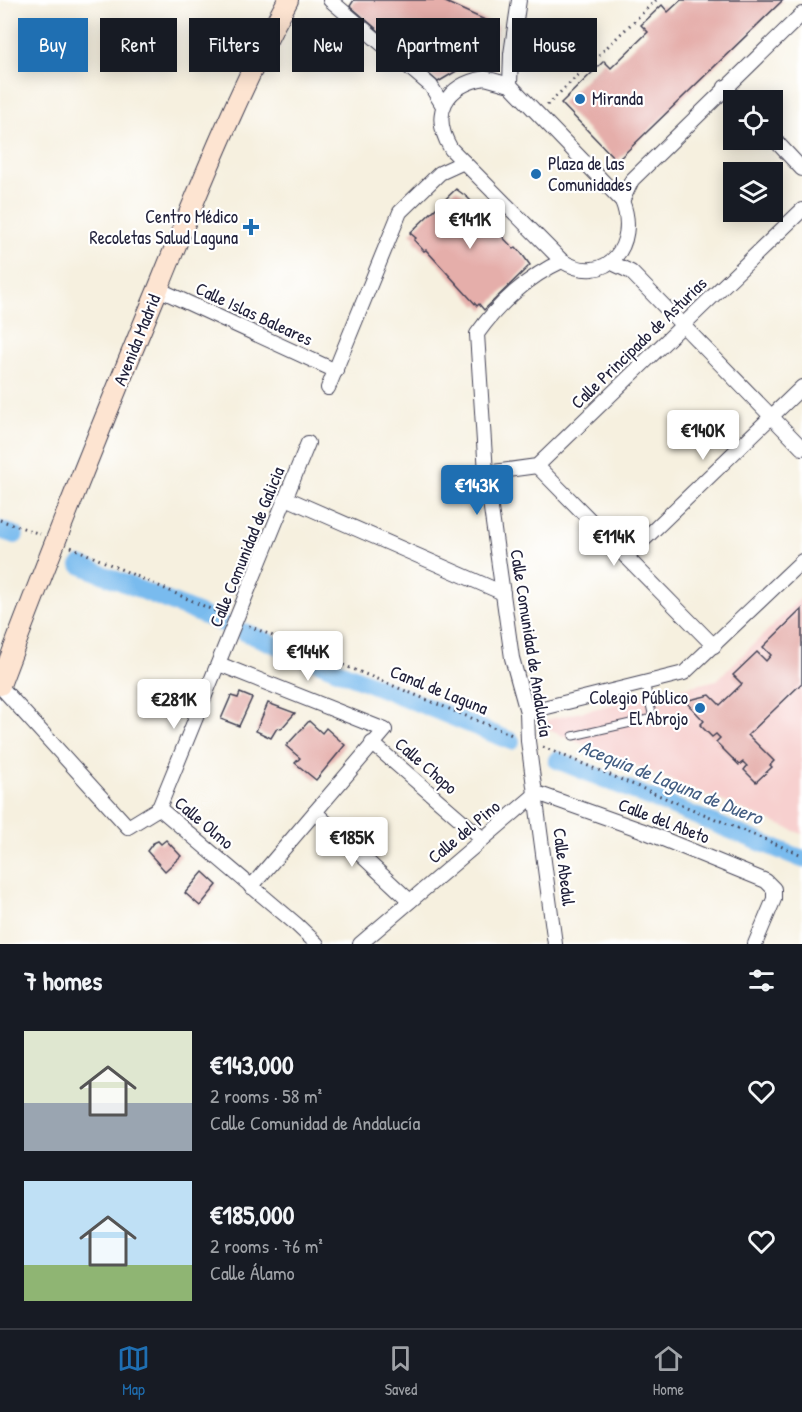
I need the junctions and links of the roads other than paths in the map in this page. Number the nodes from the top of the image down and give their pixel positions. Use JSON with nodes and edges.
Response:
{"nodes":[{"id":1,"x":288,"y":0,"type":"edge"},
{"id":2,"x":330,"y":0,"type":"edge"},
{"id":3,"x":519,"y":0,"type":"edge"},
{"id":4,"x":802,"y":14,"type":"edge"},
{"id":5,"x":511,"y":54,"type":"junction"},
{"id":6,"x":497,"y":80,"type":"junction"},
{"id":7,"x":510,"y":85,"type":"junction"},
{"id":8,"x":431,"y":86,"type":"junction"},
{"id":9,"x":725,"y":87,"type":"junction"},
{"id":10,"x":728,"y":90,"type":"edge"},
{"id":11,"x":454,"y":91,"type":"junction"},
{"id":12,"x":443,"y":106,"type":"junction"},
{"id":13,"x":452,"y":148,"type":"junction"},
{"id":14,"x":783,"y":149,"type":"edge"},
{"id":15,"x":464,"y":162,"type":"junction"},
{"id":16,"x":802,"y":169,"type":"edge"},
{"id":17,"x":440,"y":173,"type":"junction"},
{"id":18,"x":632,"y":180,"type":"junction"},
{"id":19,"x":611,"y":189,"type":"junction"},
{"id":20,"x":622,"y":201,"type":"junction"},
{"id":21,"x":802,"y":210,"type":"edge"},
{"id":22,"x":623,"y":248,"type":"junction"},
{"id":23,"x":550,"y":250,"type":"junction"},
{"id":24,"x":562,"y":261,"type":"junction"},
{"id":25,"x":610,"y":262,"type":"junction"},
{"id":26,"x":538,"y":272,"type":"junction"},
{"id":27,"x":631,"y":272,"type":"junction"},
{"id":28,"x":158,"y":289,"type":"junction"},
{"id":29,"x":684,"y":326,"type":"junction"},
{"id":30,"x":336,"y":371,"type":"junction"},
{"id":31,"x":802,"y":387,"type":"edge"},
{"id":32,"x":328,"y":388,"type":"dead end"},
{"id":33,"x":771,"y":416,"type":"junction"},
{"id":34,"x":308,"y":443,"type":"dead end"},
{"id":35,"x":802,"y":448,"type":"edge"},
{"id":36,"x":537,"y":466,"type":"junction"},
{"id":37,"x":486,"y":473,"type":"junction"},
{"id":38,"x":286,"y":498,"type":"junction"},
{"id":39,"x":626,"y":556,"type":"junction"},
{"id":40,"x":802,"y":561,"type":"edge"},
{"id":41,"x":503,"y":592,"type":"junction"},
{"id":42,"x":714,"y":646,"type":"junction"},
{"id":43,"x":219,"y":664,"type":"junction"},
{"id":44,"x":645,"y":682,"type":"junction"},
{"id":45,"x":0,"y":685,"type":"edge"},
{"id":46,"x":527,"y":712,"type":"junction"},
{"id":47,"x":573,"y":736,"type":"dead end"},
{"id":48,"x":372,"y":743,"type":"junction"},
{"id":49,"x":537,"y":794,"type":"junction"},
{"id":50,"x":159,"y":808,"type":"junction"},
{"id":51,"x":315,"y":812,"type":"junction"},
{"id":52,"x":483,"y":839,"type":"junction"},
{"id":53,"x":251,"y":887,"type":"junction"},
{"id":54,"x":410,"y":901,"type":"junction"},
{"id":55,"x":317,"y":944,"type":"edge"},
{"id":56,"x":360,"y":944,"type":"edge"},
{"id":57,"x":555,"y":944,"type":"edge"},
{"id":58,"x":755,"y":944,"type":"edge"}],
"edges":[{"from":1,"to":28,"type":"main road","name":"Avenida Madrid"},
{"from":2,"to":8,"type":"street"},
{"from":3,"to":5,"type":"street"},
{"from":4,"to":9,"type":"street"},
{"from":5,"to":6,"type":"street"},
{"from":5,"to":7,"type":"street"},
{"from":6,"to":7,"type":"street"},
{"from":6,"to":11,"type":"street"},
{"from":7,"to":19,"type":"street"},
{"from":8,"to":11,"type":"street"},
{"from":8,"to":12,"type":"street"},
{"from":9,"to":10,"type":"street"},
{"from":9,"to":18,"type":"street"},
{"from":11,"to":12,"type":"street"},
{"from":12,"to":13,"type":"street"},
{"from":13,"to":15,"type":"street"},
{"from":13,"to":17,"type":"street"},
{"from":14,"to":16,"type":"street"},
{"from":15,"to":17,"type":"street"},
{"from":15,"to":23,"type":"street"},
{"from":17,"to":30,"type":"street"},
{"from":18,"to":19,"type":"street"},
{"from":18,"to":20,"type":"street"},
{"from":19,"to":20,"type":"street"},
{"from":20,"to":22,"type":"street"},
{"from":21,"to":29,"type":"street","name":"Calle Principado de Asturias"},
{"from":22,"to":25,"type":"street"},
{"from":22,"to":27,"type":"street"},
{"from":23,"to":24,"type":"street"},
{"from":23,"to":26,"type":"street","name":"Calle Comunidad de Andalucía"},
{"from":24,"to":25,"type":"street"},
{"from":24,"to":26,"type":"street","name":"Calle Comunidad de Andalucía"},
{"from":25,"to":27,"type":"street"},
{"from":26,"to":37,"type":"street","name":"Calle Comunidad de Andalucía"},
{"from":27,"to":29,"type":"street"},
{"from":28,"to":30,"type":"street","name":"Calle Islas Baleares"},
{"from":28,"to":45,"type":"main road","name":"Avenida Madrid"},
{"from":29,"to":33,"type":"street"},
{"from":29,"to":36,"type":"street","name":"Calle Principado de Asturias"},
{"from":30,"to":32,"type":"street"},
{"from":31,"to":33,"type":"street"},
{"from":33,"to":35,"type":"street"},
{"from":33,"to":39,"type":"street"},
{"from":34,"to":38,"type":"street","name":"Calle Comunidad de Galicia"},
{"from":36,"to":37,"type":"street"},
{"from":36,"to":39,"type":"street"},
{"from":37,"to":41,"type":"street","name":"Calle Comunidad de Andalucía"},
{"from":38,"to":41,"type":"street"},
{"from":38,"to":43,"type":"street","name":"Calle Comunidad de Galicia"},
{"from":39,"to":42,"type":"street"},
{"from":40,"to":42,"type":"street"},
{"from":41,"to":46,"type":"street","name":"Calle Comunidad de Andalucía"},
{"from":42,"to":44,"type":"street"},
{"from":43,"to":48,"type":"street"},
{"from":43,"to":50,"type":"street","name":"Calle Comunidad de Galicia"},
{"from":44,"to":46,"type":"street"},
{"from":44,"to":47,"type":"lane"},
{"from":45,"to":50,"type":"street","name":"Calle Olmo"},
{"from":46,"to":49,"type":"street","name":"Calle Comunidad de Andalucía"},
{"from":48,"to":51,"type":"street"},
{"from":48,"to":52,"type":"street","name":"Calle Chopo"},
{"from":49,"to":52,"type":"street","name":"Calle del Pino"},
{"from":49,"to":57,"type":"street","name":"Calle Abedul"},
{"from":49,"to":58,"type":"street","name":"Calle del Abeto"},
{"from":50,"to":53,"type":"street","name":"Calle Olmo"},
{"from":51,"to":53,"type":"street"},
{"from":51,"to":54,"type":"street"},
{"from":52,"to":54,"type":"street","name":"Calle del Pino"},
{"from":53,"to":55,"type":"street","name":"Calle Olmo"},
{"from":54,"to":56,"type":"street","name":"Calle del Pino"}]}
